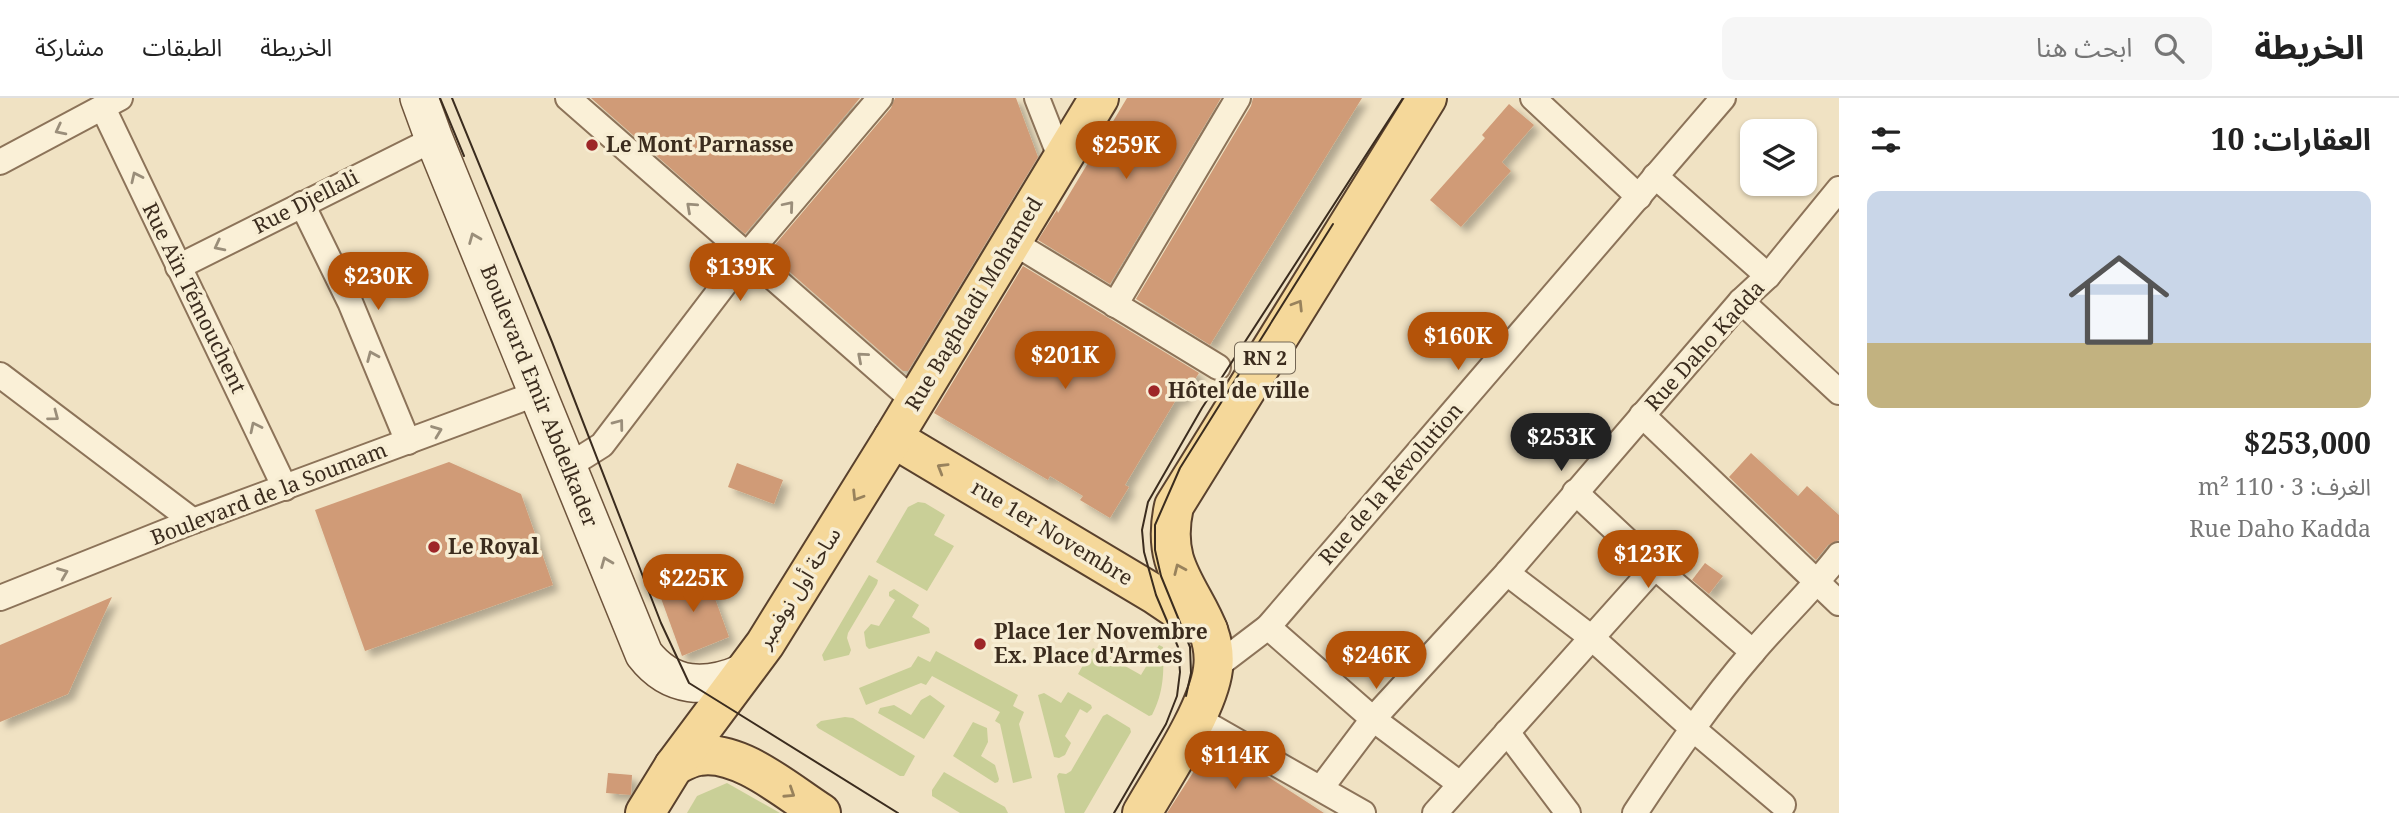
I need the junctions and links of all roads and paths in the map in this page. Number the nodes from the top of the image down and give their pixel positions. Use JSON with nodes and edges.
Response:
{"nodes":[{"id":1,"x":419,"y":98,"type":"edge"},
{"id":2,"x":569,"y":98,"type":"edge"},
{"id":3,"x":880,"y":98,"type":"edge"},
{"id":4,"x":1037,"y":98,"type":"edge"},
{"id":5,"x":1099,"y":98,"type":"edge"},
{"id":6,"x":1238,"y":98,"type":"edge"},
{"id":7,"x":1427,"y":98,"type":"edge"},
{"id":8,"x":1533,"y":98,"type":"edge"},
{"id":9,"x":1723,"y":98,"type":"edge"},
{"id":10,"x":112,"y":103,"type":"edge"},
{"id":11,"x":433,"y":139,"type":"junction"},
{"id":12,"x":1061,"y":159,"type":"junction"},
{"id":13,"x":0,"y":162,"type":"edge"},
{"id":14,"x":1655,"y":176,"type":"junction"},
{"id":15,"x":1839,"y":190,"type":"edge"},
{"id":16,"x":1639,"y":197,"type":"junction"},
{"id":17,"x":302,"y":204,"type":"junction"},
{"id":18,"x":1011,"y":241,"type":"junction"},
{"id":19,"x":746,"y":257,"type":"junction"},
{"id":20,"x":178,"y":267,"type":"junction"},
{"id":21,"x":1768,"y":276,"type":"junction"},
{"id":22,"x":1741,"y":301,"type":"junction"},
{"id":23,"x":1115,"y":305,"type":"junction"},
{"id":24,"x":1218,"y":367,"type":"dead end"},
{"id":25,"x":0,"y":375,"type":"edge"},
{"id":26,"x":1839,"y":392,"type":"edge"},
{"id":27,"x":538,"y":393,"type":"junction"},
{"id":28,"x":914,"y":401,"type":"junction"},
{"id":29,"x":1642,"y":415,"type":"junction"},
{"id":30,"x":893,"y":438,"type":"junction"},
{"id":31,"x":408,"y":442,"type":"junction"},
{"id":32,"x":567,"y":467,"type":"junction"},
{"id":33,"x":285,"y":488,"type":"junction"},
{"id":34,"x":1575,"y":492,"type":"junction"},
{"id":35,"x":193,"y":521,"type":"junction"},
{"id":36,"x":1839,"y":555,"type":"edge"},
{"id":37,"x":1655,"y":567,"type":"junction"},
{"id":38,"x":1507,"y":573,"type":"junction"},
{"id":39,"x":1818,"y":582,"type":"junction"},
{"id":40,"x":0,"y":598,"type":"edge"},
{"id":41,"x":1839,"y":603,"type":"edge"},
{"id":42,"x":1268,"y":627,"type":"junction"},
{"id":43,"x":1209,"y":630,"type":"junction"},
{"id":44,"x":1592,"y":638,"type":"junction"},
{"id":45,"x":1753,"y":652,"type":"junction"},
{"id":46,"x":1214,"y":668,"type":"junction"},
{"id":47,"x":743,"y":673,"type":"junction"},
{"id":48,"x":1196,"y":718,"type":"junction"},
{"id":49,"x":1373,"y":719,"type":"junction"},
{"id":50,"x":1692,"y":728,"type":"junction"},
{"id":51,"x":1507,"y":732,"type":"junction"},
{"id":52,"x":674,"y":766,"type":"junction"},
{"id":53,"x":1460,"y":784,"type":"junction"},
{"id":54,"x":1321,"y":788,"type":"junction"},
{"id":55,"x":1783,"y":805,"type":"dead end"},
{"id":56,"x":645,"y":813,"type":"edge"},
{"id":57,"x":821,"y":813,"type":"edge"},
{"id":58,"x":1142,"y":813,"type":"edge"},
{"id":59,"x":1363,"y":813,"type":"edge"},
{"id":60,"x":1435,"y":813,"type":"edge"},
{"id":61,"x":1568,"y":813,"type":"edge"},
{"id":62,"x":1635,"y":813,"type":"edge"}],
"edges":[{"from":1,"to":11,"type":"main road","name":"Boulevard Emir Abdelkader"},
{"from":19,"to":2,"type":"street","one_way":true},
{"from":19,"to":3,"type":"street","one_way":true},
{"from":4,"to":12,"type":"street"},
{"from":5,"to":12,"type":"main road","name":"Rue Baghdadi Mohamed"},
{"from":6,"to":23,"type":"street"},
{"from":43,"to":7,"type":"main road","number":"RN 2","one_way":true},
{"from":8,"to":16,"type":"street"},
{"from":9,"to":14,"type":"street","name":"Rue de la Révolution"},
{"from":10,"to":13,"type":"street","one_way":true},
{"from":20,"to":10,"type":"street","name":"Rue Aïn Témouchent","one_way":true},
{"from":11,"to":17,"type":"street","name":"Rue Djellali"},
{"from":27,"to":11,"type":"main road","name":"Boulevard Emir Abdelkader","one_way":true},
{"from":12,"to":18,"type":"main road","name":"Rue Baghdadi Mohamed"},
{"from":14,"to":16,"type":"street","name":"Rue de la Révolution"},
{"from":14,"to":21,"type":"street"},
{"from":15,"to":21,"type":"street","name":"Rue Daho Kadda"},
{"from":16,"to":42,"type":"street","name":"Rue de la Révolution"},
{"from":17,"to":20,"type":"street","name":"Rue Djellali","one_way":true},
{"from":31,"to":17,"type":"street","one_way":true},
{"from":18,"to":23,"type":"street"},
{"from":18,"to":28,"type":"main road","name":"Rue Baghdadi Mohamed"},
{"from":28,"to":19,"type":"street","one_way":true},
{"from":32,"to":19,"type":"street","one_way":true},
{"from":33,"to":20,"type":"street","name":"Rue Aïn Témouchent","one_way":true},
{"from":21,"to":22,"type":"street","name":"Rue Daho Kadda"},
{"from":22,"to":26,"type":"street"},
{"from":22,"to":29,"type":"street","name":"Rue Daho Kadda"},
{"from":23,"to":24,"type":"street"},
{"from":25,"to":35,"type":"street","one_way":true},
{"from":31,"to":27,"type":"street","name":"Boulevard de la Soumam","one_way":true},
{"from":27,"to":32,"type":"main road","name":"Boulevard Emir Abdelkader"},
{"from":28,"to":30,"type":"main road","name":"Rue Baghdadi Mohamed"},
{"from":29,"to":34,"type":"street","name":"Rue Daho Kadda"},
{"from":29,"to":39,"type":"street"},
{"from":43,"to":30,"type":"main road","name":"rue 1er Novembre","one_way":true},
{"from":30,"to":47,"type":"main road","name":"ساحة أول نوفمبر","one_way":true},
{"from":31,"to":33,"type":"street","name":"Boulevard de la Soumam"},
{"from":47,"to":32,"type":"main road","name":"Boulevard Emir Abdelkader","one_way":true},
{"from":33,"to":35,"type":"street","name":"Boulevard de la Soumam"},
{"from":34,"to":37,"type":"street"},
{"from":34,"to":38,"type":"street","name":"Rue Daho Kadda"},
{"from":40,"to":35,"type":"street","name":"Boulevard de la Soumam","one_way":true},
{"from":36,"to":39,"type":"street"},
{"from":37,"to":44,"type":"street"},
{"from":37,"to":45,"type":"street"},
{"from":38,"to":44,"type":"street"},
{"from":38,"to":49,"type":"street","name":"Rue Daho Kadda"},
{"from":39,"to":41,"type":"street"},
{"from":39,"to":45,"type":"street"},
{"from":42,"to":46,"type":"street","name":"Rue de la Révolution"},
{"from":42,"to":49,"type":"street"},
{"from":43,"to":46,"type":"main road"},
{"from":44,"to":50,"type":"street"},
{"from":44,"to":51,"type":"street"},
{"from":45,"to":50,"type":"street"},
{"from":46,"to":48,"type":"main road"},
{"from":47,"to":52,"type":"main road","name":"ساحة أول نوفمبر"},
{"from":48,"to":54,"type":"street"},
{"from":48,"to":58,"type":"main road"},
{"from":49,"to":53,"type":"street"},
{"from":49,"to":54,"type":"street","name":"Rue Daho Kadda"},
{"from":50,"to":55,"type":"street"},
{"from":50,"to":62,"type":"street"},
{"from":51,"to":53,"type":"street"},
{"from":51,"to":61,"type":"street"},
{"from":52,"to":56,"type":"main road","name":"ساحة أول نوفمبر"},
{"from":52,"to":57,"type":"main road","one_way":true},
{"from":53,"to":60,"type":"street"},
{"from":54,"to":59,"type":"street"}]}
